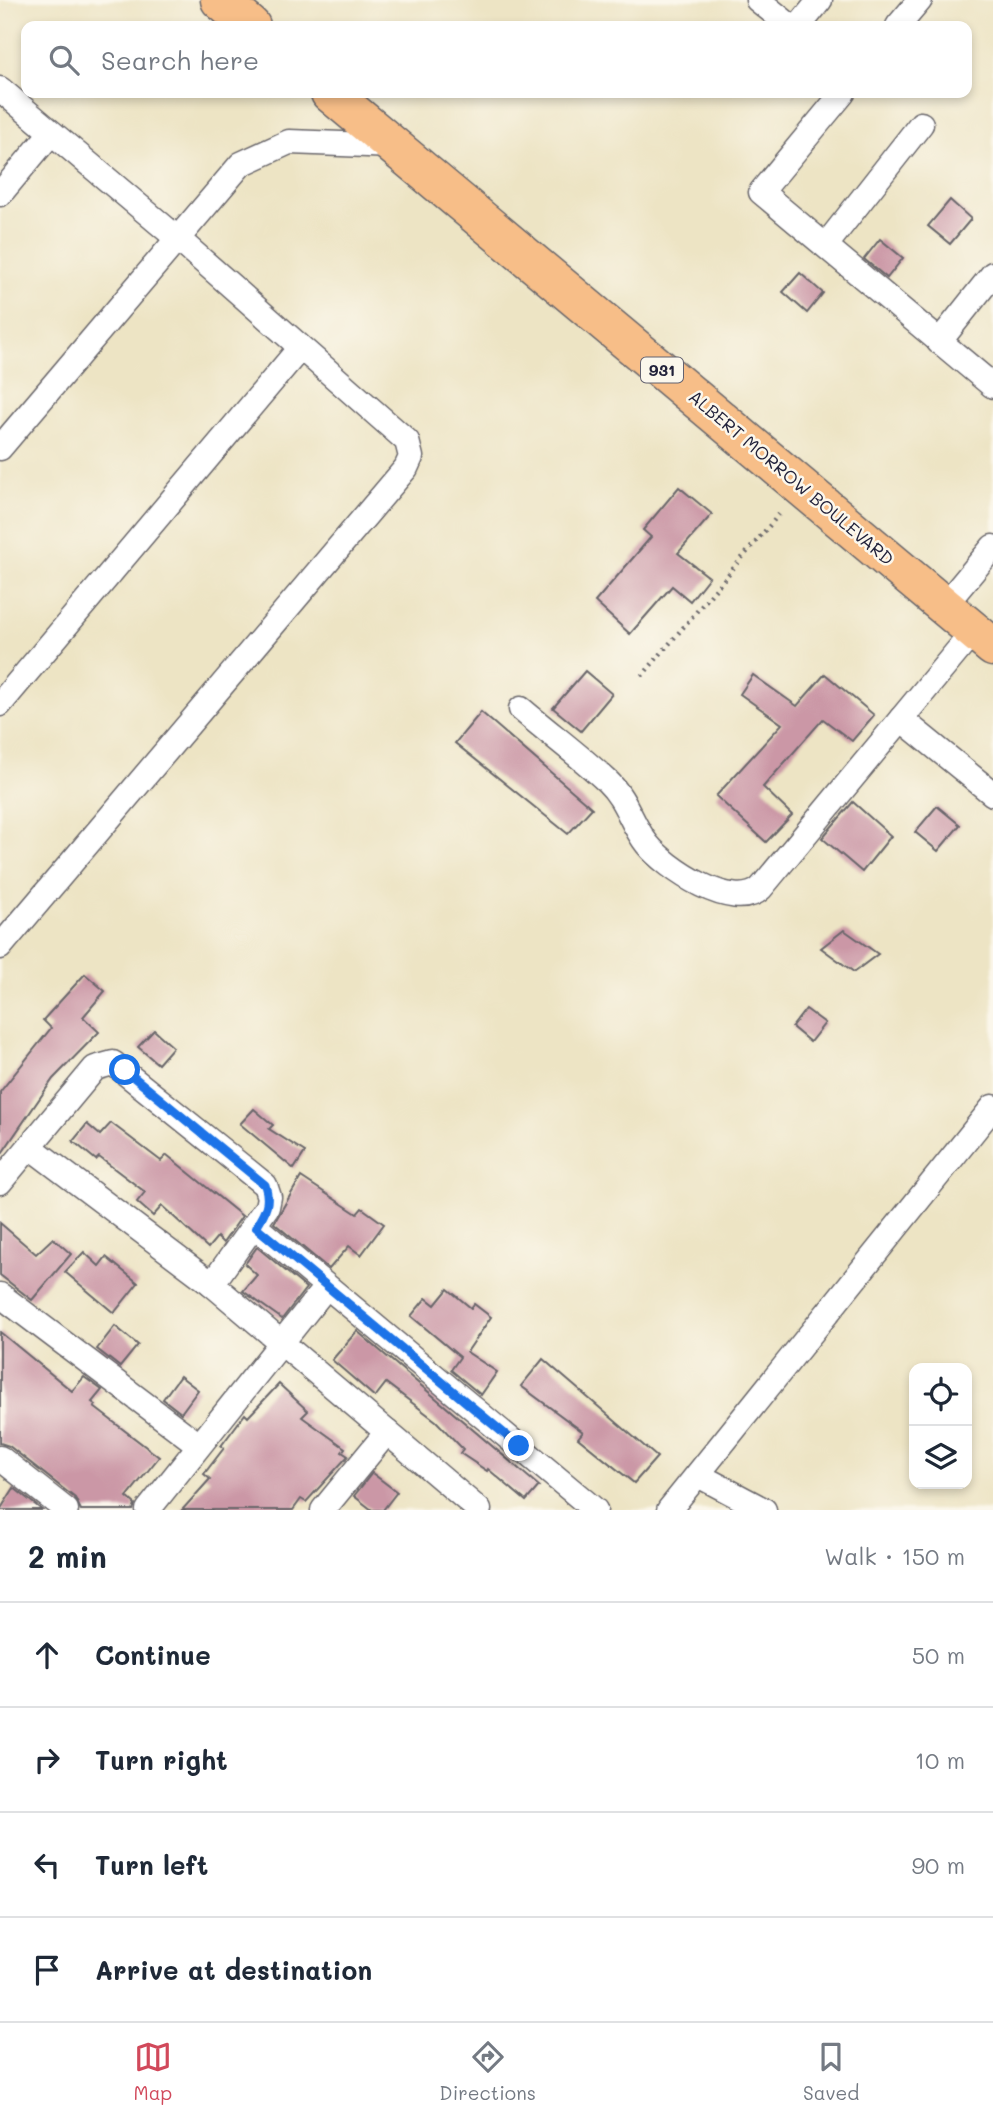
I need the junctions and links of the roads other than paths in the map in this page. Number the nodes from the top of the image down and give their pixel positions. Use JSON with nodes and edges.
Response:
{"nodes":[{"id":1,"x":220,"y":0,"type":"edge"},
{"id":2,"x":758,"y":0,"type":"edge"},
{"id":3,"x":820,"y":0,"type":"edge"},
{"id":4,"x":920,"y":0,"type":"edge"},
{"id":5,"x":245,"y":21,"type":"edge"},
{"id":6,"x":784,"y":21,"type":"edge"},
{"id":7,"x":803,"y":21,"type":"edge"},
{"id":8,"x":902,"y":21,"type":"edge"},
{"id":9,"x":0,"y":89,"type":"edge"},
{"id":10,"x":337,"y":98,"type":"edge"},
{"id":11,"x":839,"y":98,"type":"edge"},
{"id":12,"x":921,"y":124,"type":"dead end"},
{"id":13,"x":51,"y":133,"type":"junction"},
{"id":14,"x":395,"y":146,"type":"junction"},
{"id":15,"x":0,"y":194,"type":"edge"},
{"id":16,"x":178,"y":239,"type":"junction"},
{"id":17,"x":825,"y":245,"type":"junction"},
{"id":18,"x":993,"y":274,"type":"edge"},
{"id":19,"x":939,"y":342,"type":"junction"},
{"id":20,"x":300,"y":348,"type":"junction"},
{"id":21,"x":993,"y":386,"type":"edge"},
{"id":22,"x":0,"y":448,"type":"edge"},
{"id":23,"x":993,"y":547,"type":"edge"},
{"id":24,"x":944,"y":606,"type":"junction"},
{"id":25,"x":984,"y":639,"type":"edge"},
{"id":26,"x":0,"y":704,"type":"edge"},
{"id":27,"x":521,"y":709,"type":"dead end"},
{"id":28,"x":901,"y":719,"type":"junction"},
{"id":29,"x":993,"y":794,"type":"edge"},
{"id":30,"x":0,"y":947,"type":"edge"},
{"id":31,"x":993,"y":1107,"type":"edge"},
{"id":32,"x":30,"y":1147,"type":"junction"},
{"id":33,"x":0,"y":1182,"type":"edge"},
{"id":34,"x":256,"y":1227,"type":"junction"},
{"id":35,"x":212,"y":1284,"type":"junction"},
{"id":36,"x":326,"y":1287,"type":"junction"},
{"id":37,"x":0,"y":1295,"type":"edge"},
{"id":38,"x":281,"y":1342,"type":"junction"},
{"id":39,"x":387,"y":1432,"type":"junction"},
{"id":40,"x":199,"y":1445,"type":"junction"},
{"id":41,"x":0,"y":1458,"type":"edge"},
{"id":42,"x":698,"y":1475,"type":"junction"},
{"id":43,"x":66,"y":1510,"type":"edge"},
{"id":44,"x":148,"y":1510,"type":"edge"},
{"id":45,"x":323,"y":1510,"type":"edge"},
{"id":46,"x":478,"y":1510,"type":"edge"},
{"id":47,"x":595,"y":1510,"type":"edge"},
{"id":48,"x":669,"y":1510,"type":"edge"},
{"id":49,"x":764,"y":1510,"type":"edge"}],
"edges":[{"from":1,"to":5,"type":"highway"},
{"from":2,"to":6,"type":"street"},
{"from":3,"to":7,"type":"street"},
{"from":4,"to":8,"type":"street"},
{"from":9,"to":13,"type":"street"},
{"from":10,"to":14,"type":"highway","name":"ALBERT MORROW BOULEVARD","number":"931"},
{"from":11,"to":17,"type":"street"},
{"from":12,"to":17,"type":"street"},
{"from":13,"to":15,"type":"street"},
{"from":13,"to":16,"type":"street"},
{"from":14,"to":16,"type":"street"},
{"from":14,"to":24,"type":"highway","name":"ALBERT MORROW BOULEVARD","number":"931"},
{"from":16,"to":20,"type":"street"},
{"from":16,"to":22,"type":"street"},
{"from":17,"to":19,"type":"street"},
{"from":18,"to":19,"type":"street"},
{"from":19,"to":21,"type":"street"},
{"from":20,"to":26,"type":"street"},
{"from":20,"to":30,"type":"street"},
{"from":23,"to":24,"type":"street"},
{"from":24,"to":25,"type":"highway","name":"ALBERT MORROW BOULEVARD","number":"931"},
{"from":25,"to":28,"type":"street"},
{"from":27,"to":28,"type":"street"},
{"from":28,"to":29,"type":"street"},
{"from":31,"to":42,"type":"street"},
{"from":32,"to":33,"type":"street"},
{"from":32,"to":34,"type":"street"},
{"from":32,"to":35,"type":"street"},
{"from":34,"to":35,"type":"street"},
{"from":34,"to":36,"type":"street"},
{"from":35,"to":38,"type":"street"},
{"from":36,"to":38,"type":"street"},
{"from":36,"to":47,"type":"street"},
{"from":37,"to":40,"type":"street"},
{"from":38,"to":39,"type":"street"},
{"from":38,"to":40,"type":"street"},
{"from":39,"to":45,"type":"street"},
{"from":39,"to":46,"type":"street"},
{"from":40,"to":44,"type":"street"},
{"from":41,"to":43,"type":"street"},
{"from":42,"to":48,"type":"street"},
{"from":42,"to":49,"type":"street"}]}
